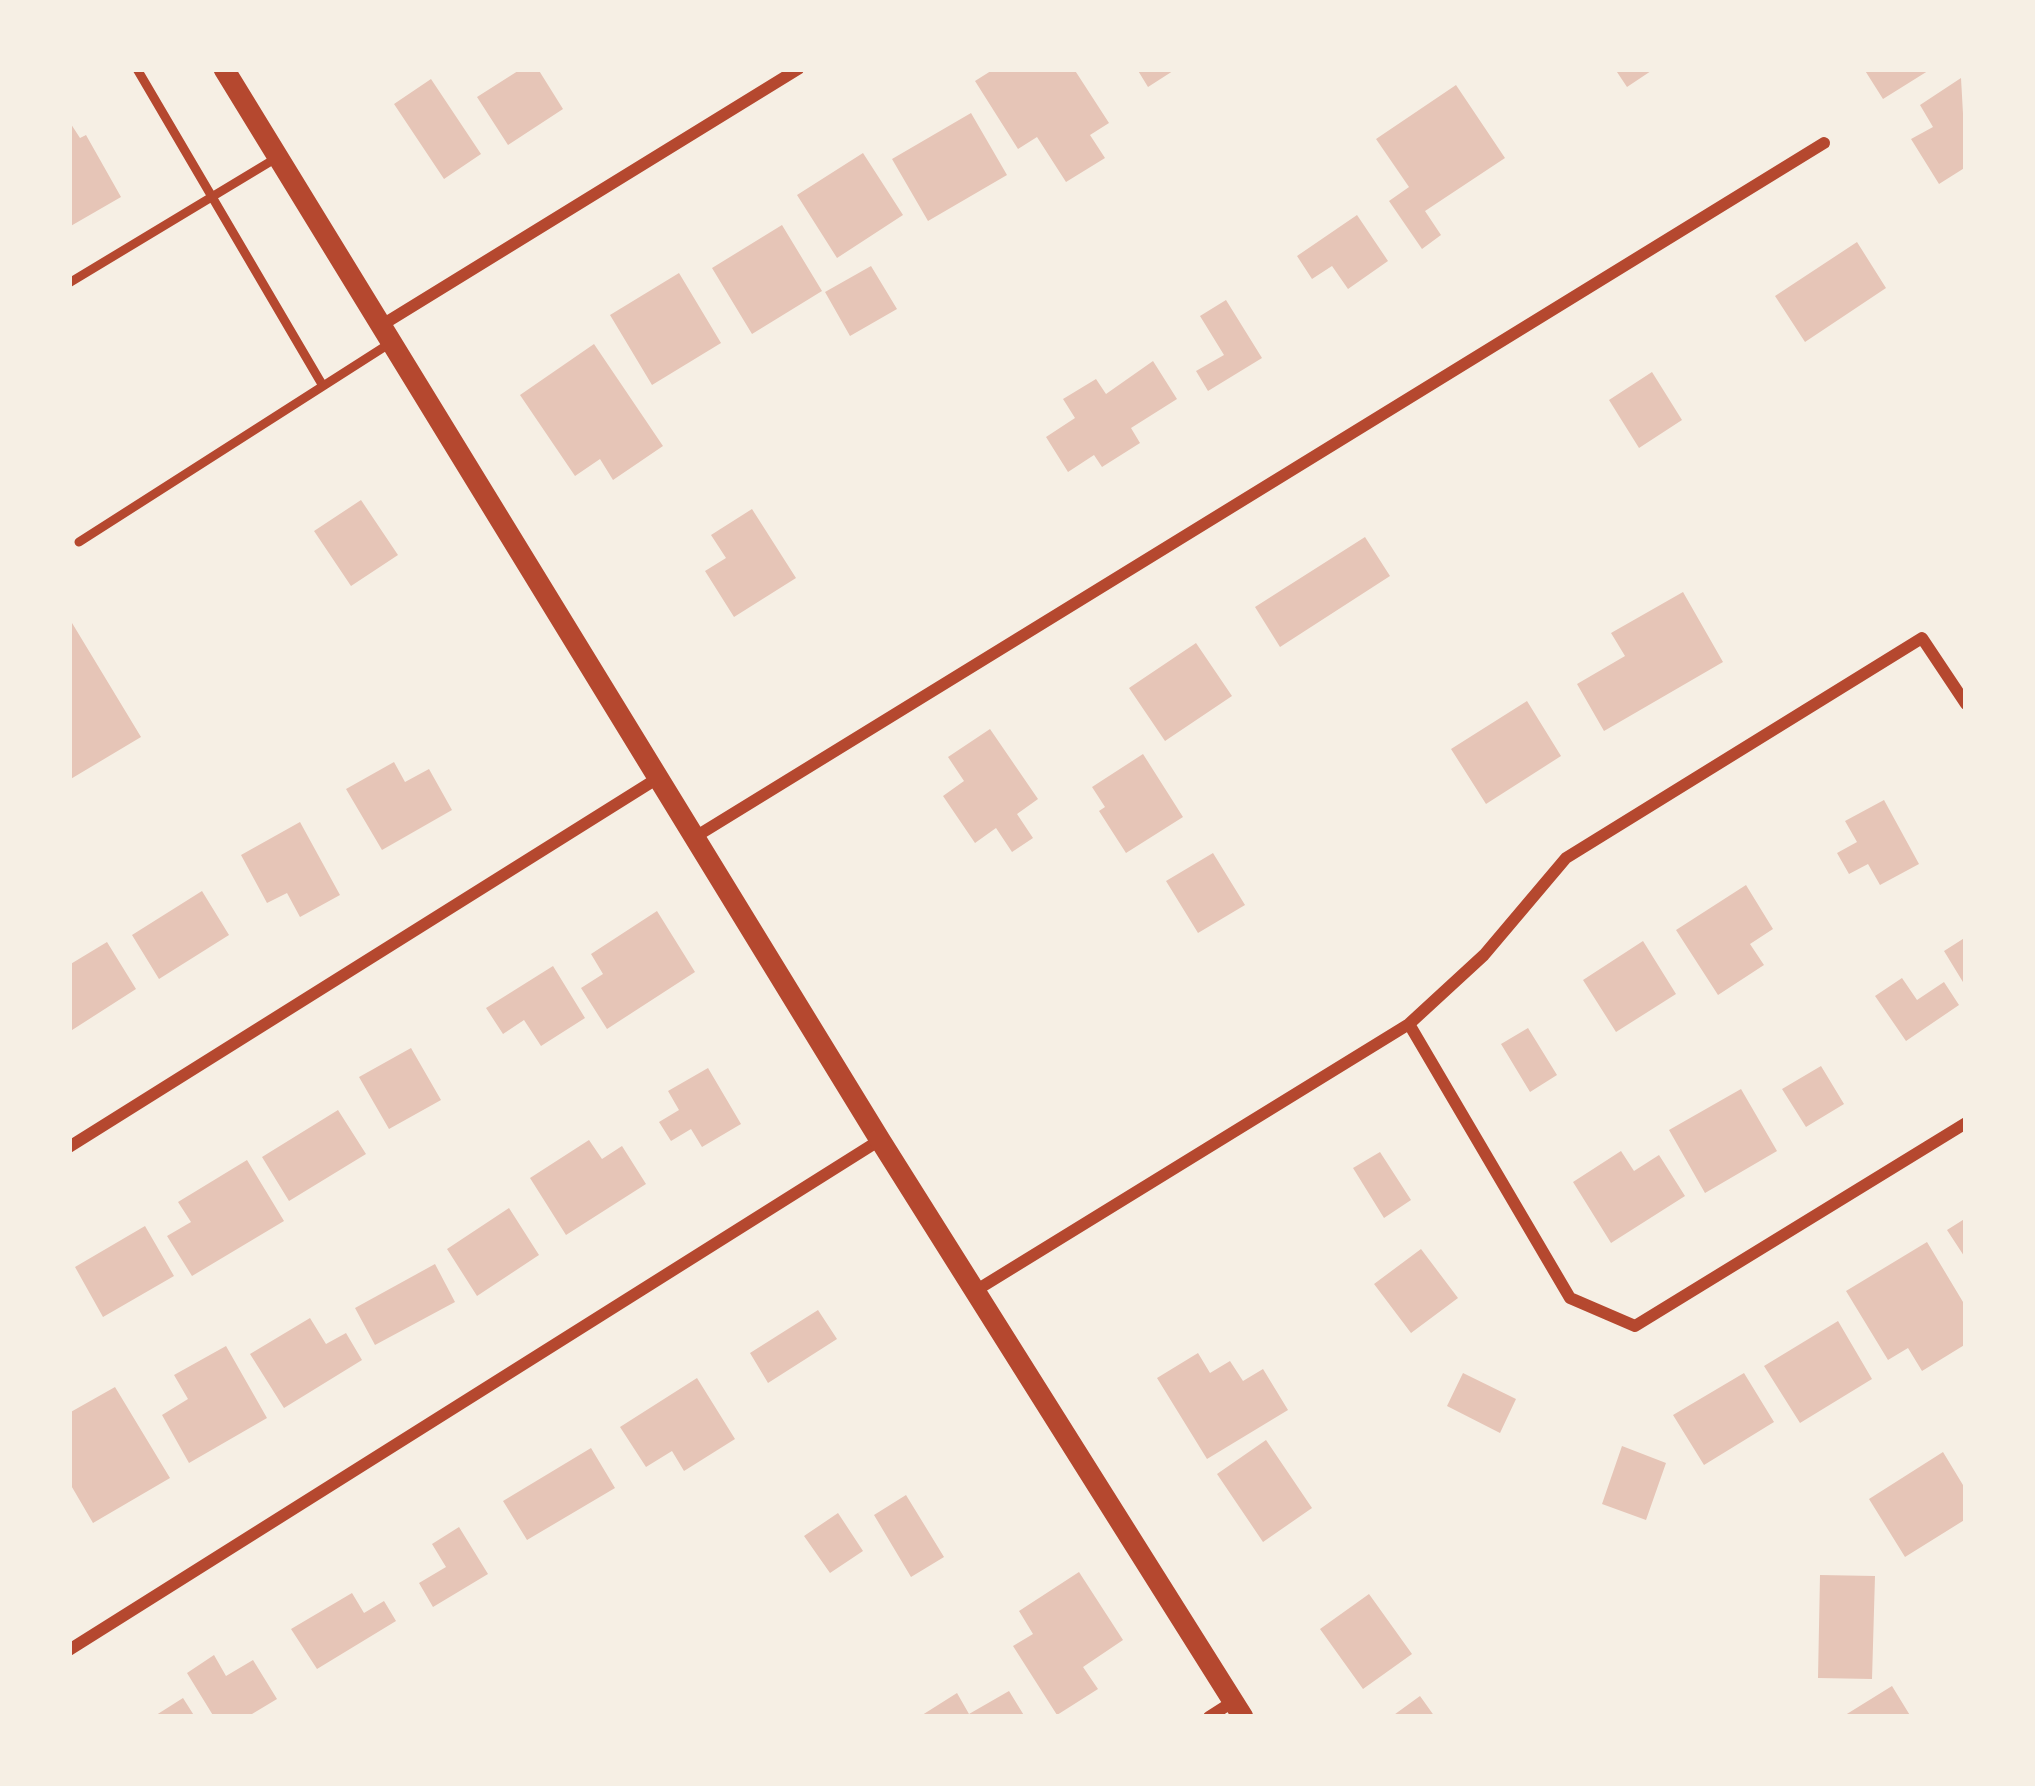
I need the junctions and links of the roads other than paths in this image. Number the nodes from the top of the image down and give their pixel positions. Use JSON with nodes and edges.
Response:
{"nodes":[{"id":1,"x":137,"y":69,"type":"edge"},
{"id":2,"x":224,"y":69,"type":"edge"},
{"id":3,"x":798,"y":69,"type":"edge"},
{"id":4,"x":1824,"y":143,"type":"dead end"},
{"id":5,"x":278,"y":157,"type":"junction"},
{"id":6,"x":213,"y":197,"type":"junction"},
{"id":7,"x":69,"y":283,"type":"edge"},
{"id":8,"x":387,"y":334,"type":"junction"},
{"id":9,"x":322,"y":386,"type":"junction"},
{"id":10,"x":79,"y":542,"type":"dead end"},
{"id":11,"x":1966,"y":704,"type":"edge"},
{"id":12,"x":658,"y":778,"type":"junction"},
{"id":13,"x":694,"y":837,"type":"junction"},
{"id":14,"x":1409,"y":1024,"type":"junction"},
{"id":15,"x":1966,"y":1124,"type":"edge"},
{"id":16,"x":880,"y":1140,"type":"junction"},
{"id":17,"x":69,"y":1148,"type":"edge"},
{"id":18,"x":975,"y":1291,"type":"junction"},
{"id":19,"x":69,"y":1650,"type":"edge"},
{"id":20,"x":1238,"y":1709,"type":"edge"},
{"id":21,"x":1209,"y":1717,"type":"edge"}],
"edges":[{"from":1,"to":6,"type":"lane"},
{"from":2,"to":5,"type":"street"},
{"from":3,"to":8,"type":"street"},
{"from":4,"to":13,"type":"street"},
{"from":5,"to":6,"type":"lane"},
{"from":5,"to":8,"type":"street"},
{"from":6,"to":7,"type":"lane"},
{"from":6,"to":9,"type":"lane"},
{"from":8,"to":9,"type":"lane"},
{"from":8,"to":12,"type":"street"},
{"from":9,"to":10,"type":"lane"},
{"from":11,"to":14,"type":"street"},
{"from":12,"to":13,"type":"street"},
{"from":12,"to":17,"type":"street"},
{"from":13,"to":16,"type":"street"},
{"from":14,"to":15,"type":"street"},
{"from":14,"to":18,"type":"street"},
{"from":16,"to":18,"type":"street"},
{"from":16,"to":19,"type":"street"},
{"from":18,"to":20,"type":"street"},
{"from":20,"to":21,"type":"street"}]}
